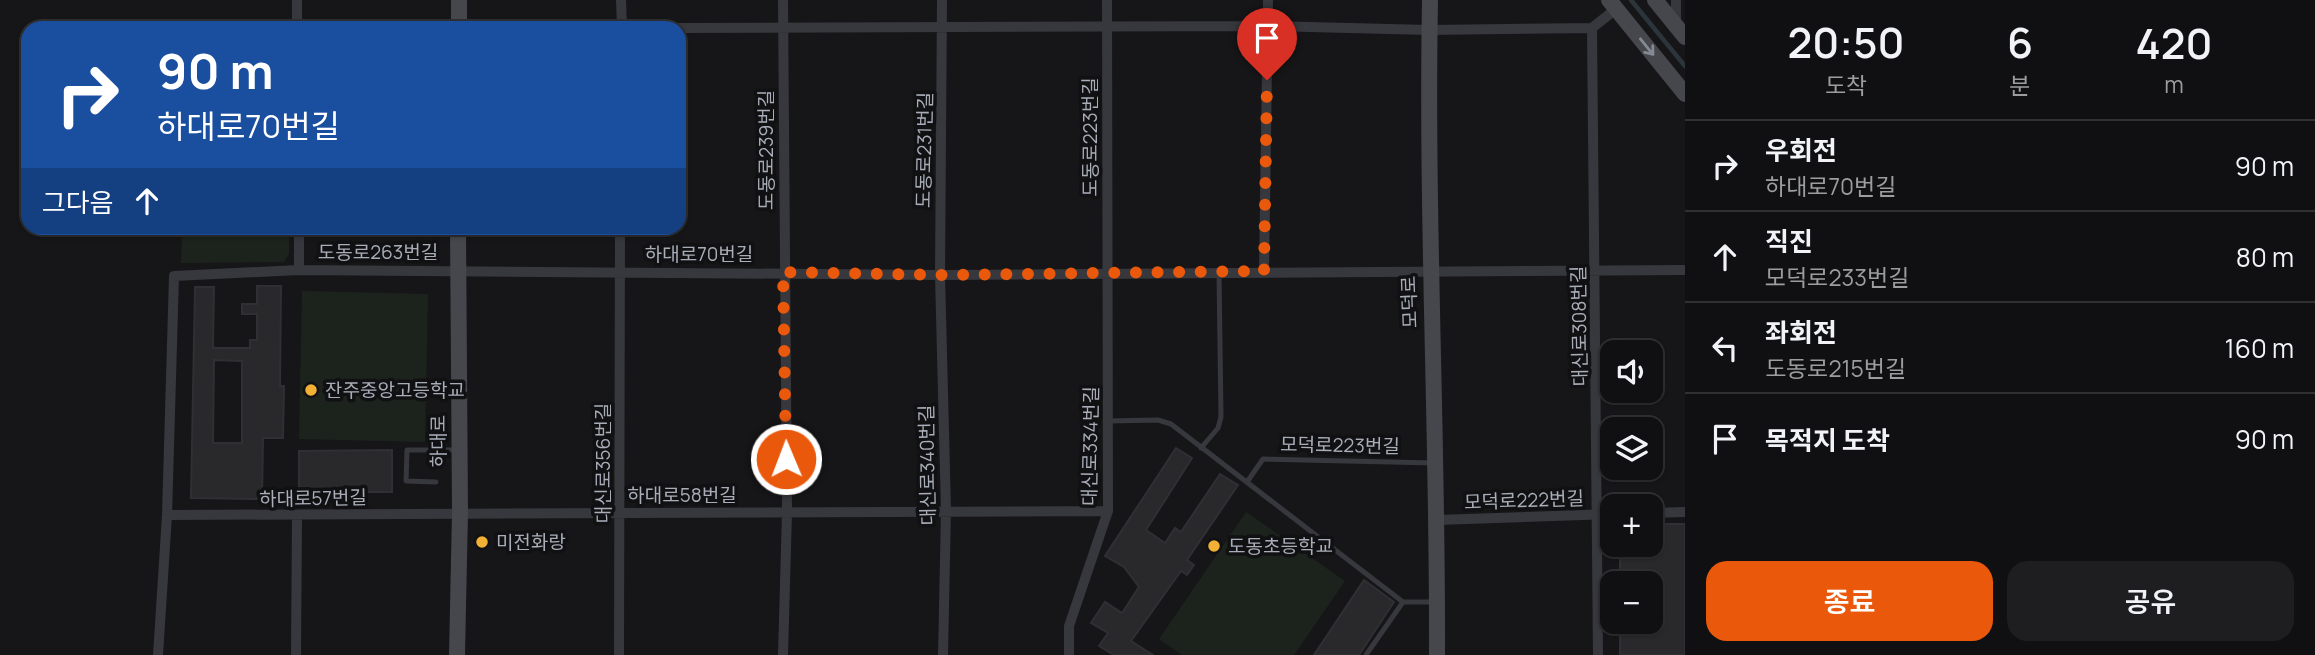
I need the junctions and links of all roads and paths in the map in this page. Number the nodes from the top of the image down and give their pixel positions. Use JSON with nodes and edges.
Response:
{"nodes":[{"id":1,"x":297,"y":0,"type":"edge"},
{"id":2,"x":459,"y":0,"type":"edge"},
{"id":3,"x":621,"y":0,"type":"edge"},
{"id":4,"x":783,"y":0,"type":"edge"},
{"id":5,"x":942,"y":0,"type":"edge"},
{"id":6,"x":1107,"y":0,"type":"edge"},
{"id":7,"x":1268,"y":0,"type":"edge"},
{"id":8,"x":1430,"y":0,"type":"edge"},
{"id":9,"x":1655,"y":0,"type":"edge"},
{"id":10,"x":1676,"y":0,"type":"edge"},
{"id":11,"x":1612,"y":4,"type":"edge"},
{"id":12,"x":297,"y":21,"type":"edge"},
{"id":13,"x":459,"y":21,"type":"edge"},
{"id":14,"x":622,"y":21,"type":"edge"},
{"id":15,"x":942,"y":26,"type":"junction"},
{"id":16,"x":1268,"y":26,"type":"junction"},
{"id":17,"x":686,"y":28,"type":"edge"},
{"id":18,"x":784,"y":28,"type":"junction"},
{"id":19,"x":1107,"y":28,"type":"junction"},
{"id":20,"x":1592,"y":28,"type":"junction"},
{"id":21,"x":1429,"y":30,"type":"junction"},
{"id":22,"x":1681,"y":32,"type":"edge"},
{"id":23,"x":1685,"y":94,"type":"edge"},
{"id":24,"x":299,"y":235,"type":"edge"},
{"id":25,"x":458,"y":235,"type":"edge"},
{"id":26,"x":620,"y":235,"type":"edge"},
{"id":27,"x":458,"y":269,"type":"junction"},
{"id":28,"x":299,"y":270,"type":"junction"},
{"id":29,"x":1595,"y":270,"type":"junction"},
{"id":30,"x":1685,"y":270,"type":"edge"},
{"id":31,"x":620,"y":271,"type":"junction"},
{"id":32,"x":1264,"y":271,"type":"junction"},
{"id":33,"x":783,"y":272,"type":"junction"},
{"id":34,"x":1219,"y":272,"type":"junction"},
{"id":35,"x":1109,"y":273,"type":"junction"},
{"id":36,"x":1429,"y":274,"type":"junction"},
{"id":37,"x":940,"y":275,"type":"junction"},
{"id":38,"x":1108,"y":421,"type":"junction"},
{"id":39,"x":1201,"y":448,"type":"junction"},
{"id":40,"x":459,"y":450,"type":"junction"},
{"id":41,"x":1436,"y":463,"type":"junction"},
{"id":42,"x":436,"y":482,"type":"dead end"},
{"id":43,"x":1247,"y":482,"type":"junction"},
{"id":44,"x":946,"y":510,"type":"junction"},
{"id":45,"x":1108,"y":511,"type":"junction"},
{"id":46,"x":460,"y":512,"type":"junction"},
{"id":47,"x":620,"y":512,"type":"junction"},
{"id":48,"x":787,"y":512,"type":"junction"},
{"id":49,"x":1685,"y":512,"type":"edge"},
{"id":50,"x":1663,"y":513,"type":"edge"},
{"id":51,"x":167,"y":515,"type":"junction"},
{"id":52,"x":1598,"y":515,"type":"junction"},
{"id":53,"x":297,"y":517,"type":"junction"},
{"id":54,"x":1437,"y":520,"type":"junction"},
{"id":55,"x":1403,"y":602,"type":"junction"},
{"id":56,"x":1438,"y":603,"type":"junction"},
{"id":57,"x":158,"y":655,"type":"edge"},
{"id":58,"x":296,"y":655,"type":"edge"},
{"id":59,"x":457,"y":655,"type":"edge"},
{"id":60,"x":619,"y":655,"type":"edge"},
{"id":61,"x":783,"y":655,"type":"edge"},
{"id":62,"x":943,"y":655,"type":"edge"},
{"id":63,"x":1069,"y":655,"type":"edge"},
{"id":64,"x":1366,"y":655,"type":"edge"},
{"id":65,"x":1437,"y":655,"type":"edge"},
{"id":66,"x":1598,"y":655,"type":"edge"}],
"edges":[{"from":1,"to":12,"type":"street"},
{"from":2,"to":13,"type":"street"},
{"from":3,"to":14,"type":"street"},
{"from":4,"to":18,"type":"street","name":"도동로239번길"},
{"from":5,"to":15,"type":"street","name":"도동로231번길"},
{"from":6,"to":19,"type":"street","name":"도동로223번길"},
{"from":7,"to":16,"type":"street"},
{"from":8,"to":21,"type":"street","name":"모덕로"},
{"from":9,"to":22,"type":"street"},
{"from":10,"to":22,"type":"street"},
{"from":11,"to":20,"type":"street"},
{"from":11,"to":23,"type":"street","one_way":true},
{"from":15,"to":18,"type":"street"},
{"from":15,"to":19,"type":"street"},
{"from":15,"to":37,"type":"street","name":"도동로231번길"},
{"from":16,"to":19,"type":"street"},
{"from":16,"to":21,"type":"street"},
{"from":16,"to":32,"type":"street"},
{"from":17,"to":18,"type":"street"},
{"from":18,"to":33,"type":"street","name":"도동로239번길"},
{"from":19,"to":35,"type":"street","name":"도동로223번길"},
{"from":20,"to":21,"type":"street"},
{"from":20,"to":29,"type":"street","name":"대신로308번길"},
{"from":21,"to":36,"type":"street","name":"모덕로"},
{"from":24,"to":28,"type":"street","name":"도동로263번길"},
{"from":25,"to":27,"type":"street","name":"하대로"},
{"from":26,"to":31,"type":"street","name":"대신로356번길"},
{"from":27,"to":28,"type":"street","name":"도동로263번길"},
{"from":27,"to":31,"type":"street","name":"하대로70번길"},
{"from":27,"to":40,"type":"street","name":"하대로"},
{"from":28,"to":51,"type":"street"},
{"from":29,"to":30,"type":"street","name":"하대로70번길"},
{"from":29,"to":36,"type":"street","name":"하대로70번길"},
{"from":29,"to":52,"type":"street","name":"대신로308번길"},
{"from":31,"to":33,"type":"street","name":"하대로70번길"},
{"from":31,"to":47,"type":"street","name":"대신로356번길"},
{"from":32,"to":34,"type":"street","name":"하대로70번길"},
{"from":32,"to":36,"type":"street","name":"하대로70번길"},
{"from":33,"to":37,"type":"street","name":"하대로70번길"},
{"from":33,"to":48,"type":"street","name":"도동로239번길"},
{"from":34,"to":35,"type":"street","name":"하대로70번길"},
{"from":34,"to":39,"type":"lane"},
{"from":35,"to":37,"type":"street","name":"하대로70번길"},
{"from":35,"to":38,"type":"street","name":"대신로334번길"},
{"from":36,"to":41,"type":"street","name":"모덕로"},
{"from":37,"to":44,"type":"street","name":"대신로340번길"},
{"from":38,"to":39,"type":"lane"},
{"from":38,"to":45,"type":"street","name":"대신로334번길"},
{"from":39,"to":43,"type":"lane"},
{"from":40,"to":42,"type":"lane"},
{"from":40,"to":46,"type":"street","name":"하대로"},
{"from":41,"to":43,"type":"lane","name":"모덕로223번길"},
{"from":41,"to":54,"type":"street","name":"모덕로"},
{"from":43,"to":55,"type":"lane"},
{"from":44,"to":45,"type":"street","name":"하대로58번길"},
{"from":44,"to":48,"type":"street","name":"하대로58번길"},
{"from":44,"to":62,"type":"street","name":"대신로340번길"},
{"from":45,"to":63,"type":"street","name":"대신로334번길"},
{"from":46,"to":47,"type":"street","name":"하대로58번길"},
{"from":46,"to":53,"type":"street","name":"하대로57번길"},
{"from":46,"to":59,"type":"street","name":"하대로"},
{"from":47,"to":48,"type":"street","name":"하대로58번길"},
{"from":47,"to":60,"type":"street","name":"대신로356번길"},
{"from":48,"to":61,"type":"street","name":"도동로239번길"},
{"from":49,"to":50,"type":"street"},
{"from":51,"to":53,"type":"street","name":"하대로57번길"},
{"from":51,"to":57,"type":"street"},
{"from":52,"to":54,"type":"street","name":"모덕로222번길"},
{"from":52,"to":66,"type":"street","name":"대신로308번길"},
{"from":53,"to":58,"type":"street"},
{"from":54,"to":56,"type":"street","name":"모덕로"},
{"from":55,"to":56,"type":"lane"},
{"from":55,"to":64,"type":"lane"},
{"from":56,"to":65,"type":"street","name":"모덕로"}]}
